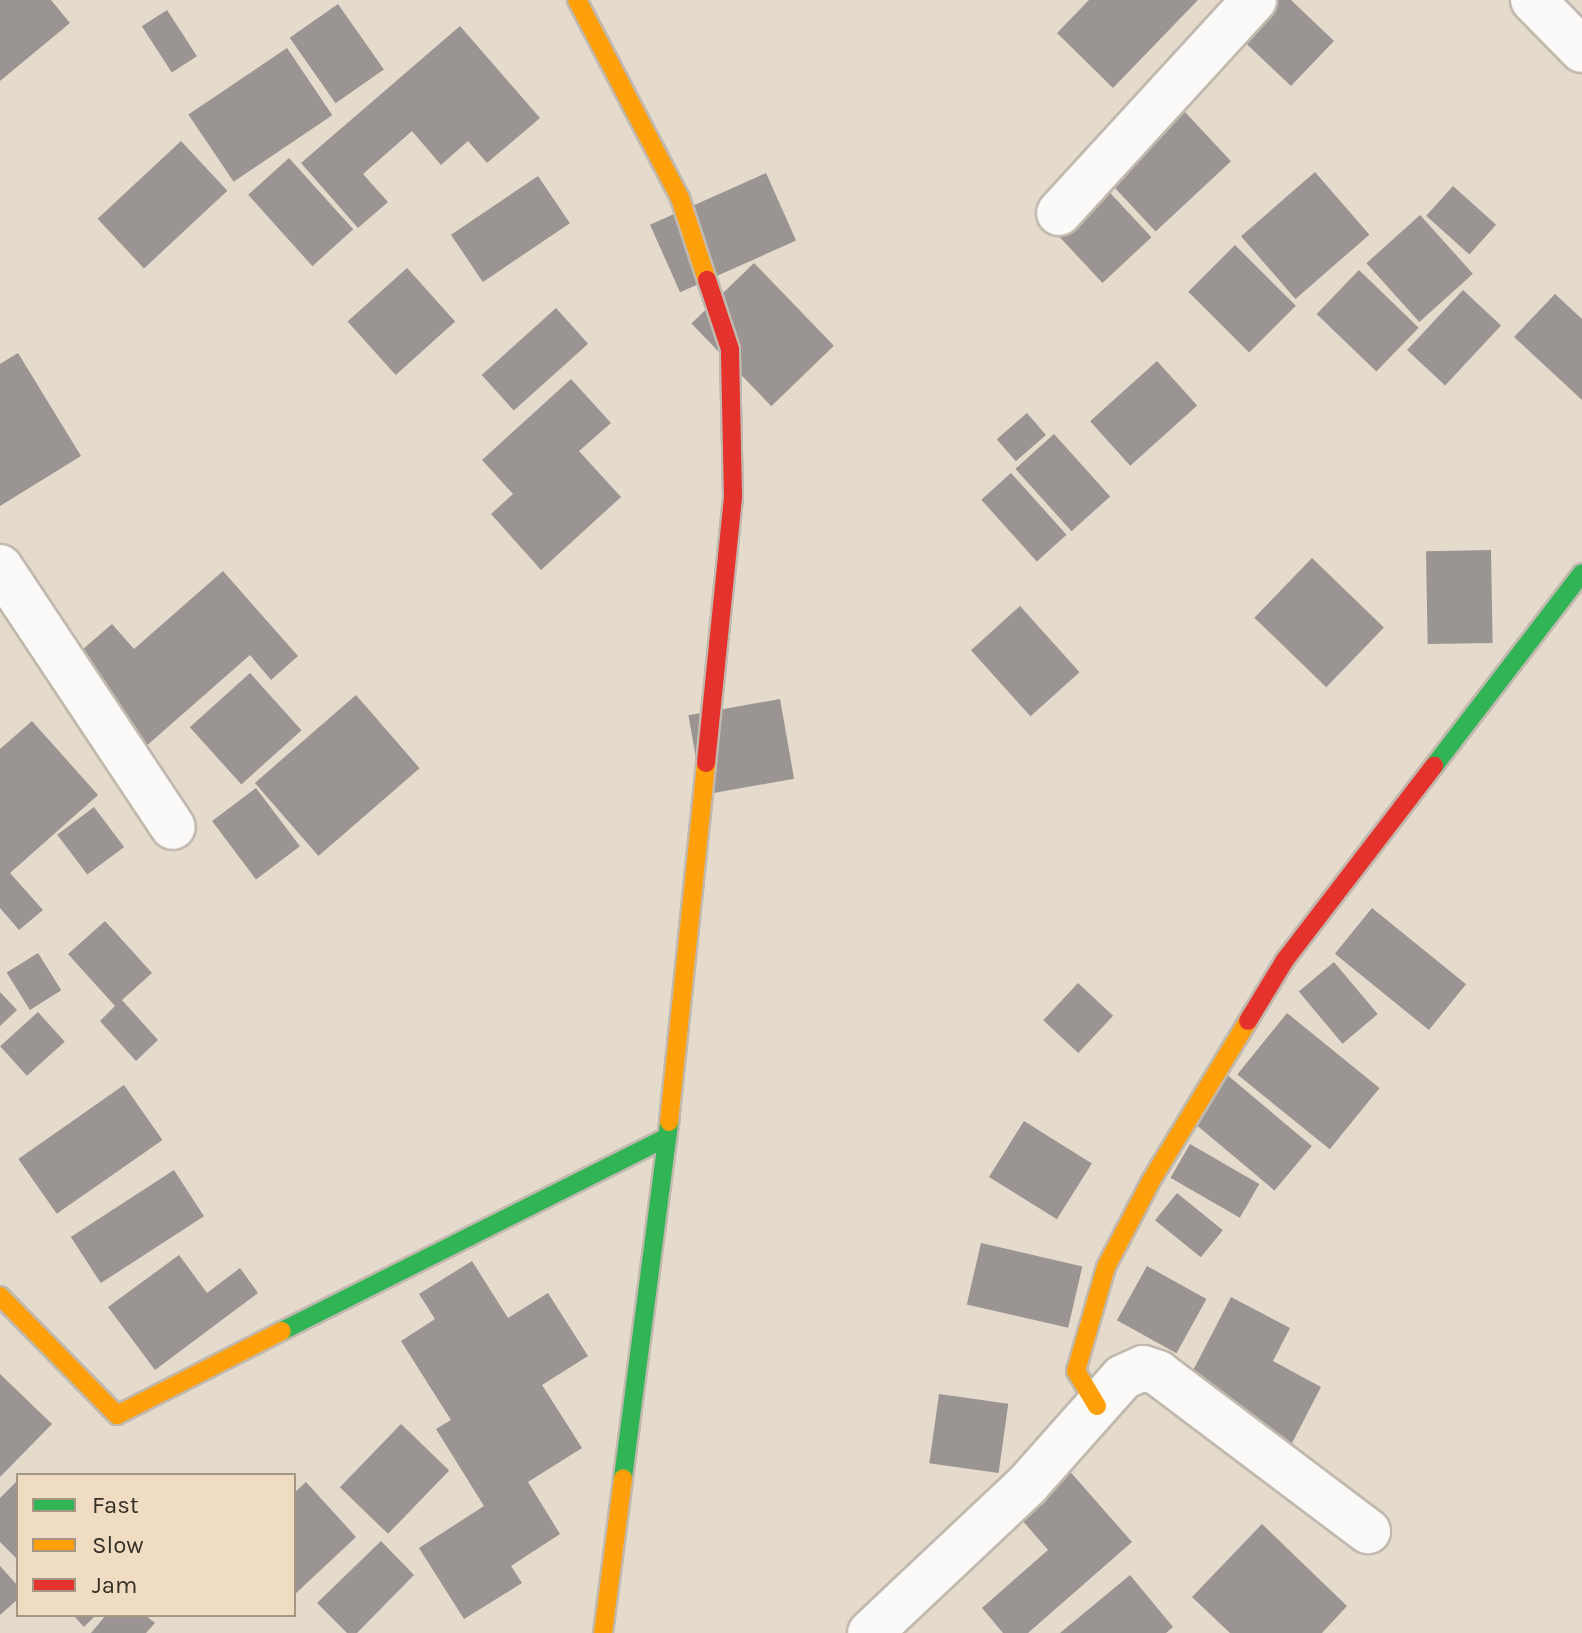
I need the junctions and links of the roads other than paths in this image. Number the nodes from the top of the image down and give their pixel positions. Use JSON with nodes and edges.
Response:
{"nodes":[{"id":1,"x":577,"y":0,"type":"edge"},
{"id":2,"x":1254,"y":0,"type":"edge"},
{"id":3,"x":1533,"y":0,"type":"edge"},
{"id":4,"x":1582,"y":50,"type":"edge"},
{"id":5,"x":1059,"y":213,"type":"dead end"},
{"id":6,"x":0,"y":567,"type":"edge"},
{"id":7,"x":1582,"y":573,"type":"edge"},
{"id":8,"x":173,"y":827,"type":"dead end"},
{"id":9,"x":667,"y":1137,"type":"junction"},
{"id":10,"x":0,"y":1296,"type":"edge"},
{"id":11,"x":1097,"y":1406,"type":"junction"},
{"id":12,"x":1368,"y":1531,"type":"dead end"},
{"id":13,"x":603,"y":1633,"type":"edge"},
{"id":14,"x":870,"y":1633,"type":"edge"}],
"edges":[{"from":1,"to":9,"type":"street"},
{"from":2,"to":5,"type":"street"},
{"from":3,"to":4,"type":"street"},
{"from":6,"to":8,"type":"street"},
{"from":7,"to":11,"type":"street"},
{"from":9,"to":10,"type":"street"},
{"from":9,"to":13,"type":"street"},
{"from":11,"to":12,"type":"street"},
{"from":11,"to":14,"type":"street"}]}
